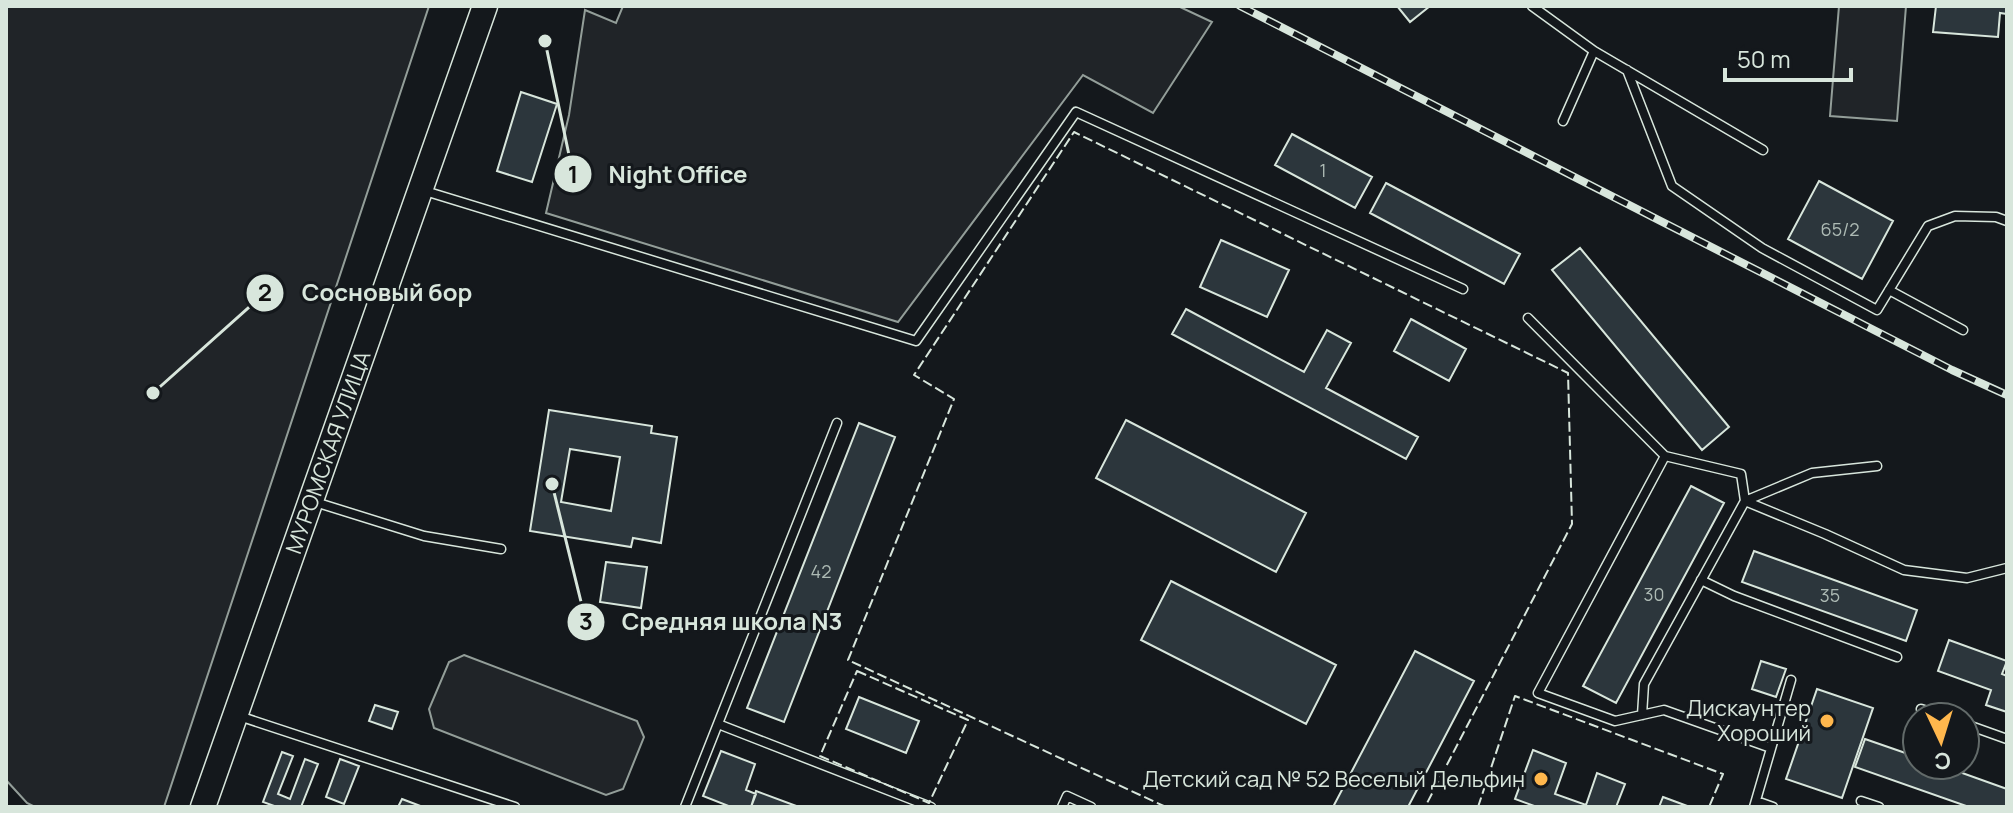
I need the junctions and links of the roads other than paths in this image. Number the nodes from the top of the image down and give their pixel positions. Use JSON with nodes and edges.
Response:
{"nodes":[{"id":1,"x":485,"y":6,"type":"edge"},
{"id":2,"x":1532,"y":6,"type":"edge"},
{"id":3,"x":1594,"y":51,"type":"junction"},
{"id":4,"x":1627,"y":70,"type":"junction"},
{"id":5,"x":1563,"y":121,"type":"dead end"},
{"id":6,"x":1763,"y":150,"type":"dead end"},
{"id":7,"x":420,"y":190,"type":"junction"},
{"id":8,"x":2007,"y":221,"type":"edge"},
{"id":9,"x":1463,"y":289,"type":"dead end"},
{"id":10,"x":1889,"y":290,"type":"junction"},
{"id":11,"x":1528,"y":318,"type":"dead end"},
{"id":12,"x":1963,"y":330,"type":"dead end"},
{"id":13,"x":837,"y":423,"type":"dead end"},
{"id":14,"x":1665,"y":456,"type":"junction"},
{"id":15,"x":1877,"y":466,"type":"dead end"},
{"id":16,"x":311,"y":500,"type":"junction"},
{"id":17,"x":1745,"y":501,"type":"junction"},
{"id":18,"x":501,"y":549,"type":"dead end"},
{"id":19,"x":2007,"y":568,"type":"edge"},
{"id":20,"x":1701,"y":580,"type":"junction"},
{"id":21,"x":1897,"y":657,"type":"dead end"},
{"id":22,"x":1791,"y":680,"type":"dead end"},
{"id":23,"x":236,"y":715,"type":"junction"},
{"id":24,"x":1642,"y":715,"type":"junction"},
{"id":25,"x":718,"y":724,"type":"junction"},
{"id":26,"x":1981,"y":730,"type":"edge"},
{"id":27,"x":2007,"y":739,"type":"edge"},
{"id":28,"x":1771,"y":748,"type":"junction"},
{"id":29,"x":1861,"y":801,"type":"dead end"},
{"id":30,"x":1755,"y":804,"type":"edge"},
{"id":31,"x":203,"y":807,"type":"edge"},
{"id":32,"x":515,"y":807,"type":"edge"},
{"id":33,"x":685,"y":807,"type":"edge"},
{"id":34,"x":931,"y":807,"type":"edge"},
{"id":35,"x":1062,"y":807,"type":"edge"},
{"id":36,"x":1091,"y":807,"type":"edge"},
{"id":37,"x":1773,"y":807,"type":"edge"},
{"id":38,"x":1879,"y":807,"type":"edge"}],
"edges":[{"from":1,"to":7,"type":"main road","name":"МУРОМСКАЯ УЛИЦА"},
{"from":2,"to":3,"type":"lane"},
{"from":3,"to":4,"type":"lane"},
{"from":3,"to":5,"type":"lane"},
{"from":4,"to":6,"type":"lane"},
{"from":4,"to":10,"type":"lane"},
{"from":7,"to":9,"type":"lane"},
{"from":7,"to":16,"type":"main road","name":"МУРОМСКАЯ УЛИЦА"},
{"from":8,"to":10,"type":"lane"},
{"from":10,"to":12,"type":"lane"},
{"from":11,"to":14,"type":"lane"},
{"from":13,"to":25,"type":"lane"},
{"from":14,"to":17,"type":"lane"},
{"from":14,"to":24,"type":"lane"},
{"from":15,"to":17,"type":"lane"},
{"from":16,"to":18,"type":"lane"},
{"from":16,"to":23,"type":"main road","name":"МУРОМСКАЯ УЛИЦА"},
{"from":17,"to":19,"type":"lane"},
{"from":17,"to":20,"type":"lane"},
{"from":20,"to":21,"type":"lane"},
{"from":20,"to":24,"type":"lane"},
{"from":22,"to":28,"type":"lane"},
{"from":23,"to":31,"type":"main road","name":"МУРОМСКАЯ УЛИЦА"},
{"from":23,"to":32,"type":"lane"},
{"from":24,"to":28,"type":"lane"},
{"from":25,"to":33,"type":"lane"},
{"from":25,"to":34,"type":"lane"},
{"from":26,"to":27,"type":"lane"},
{"from":28,"to":30,"type":"lane"},
{"from":29,"to":38,"type":"lane"},
{"from":30,"to":37,"type":"lane"},
{"from":35,"to":36,"type":"lane"}]}
